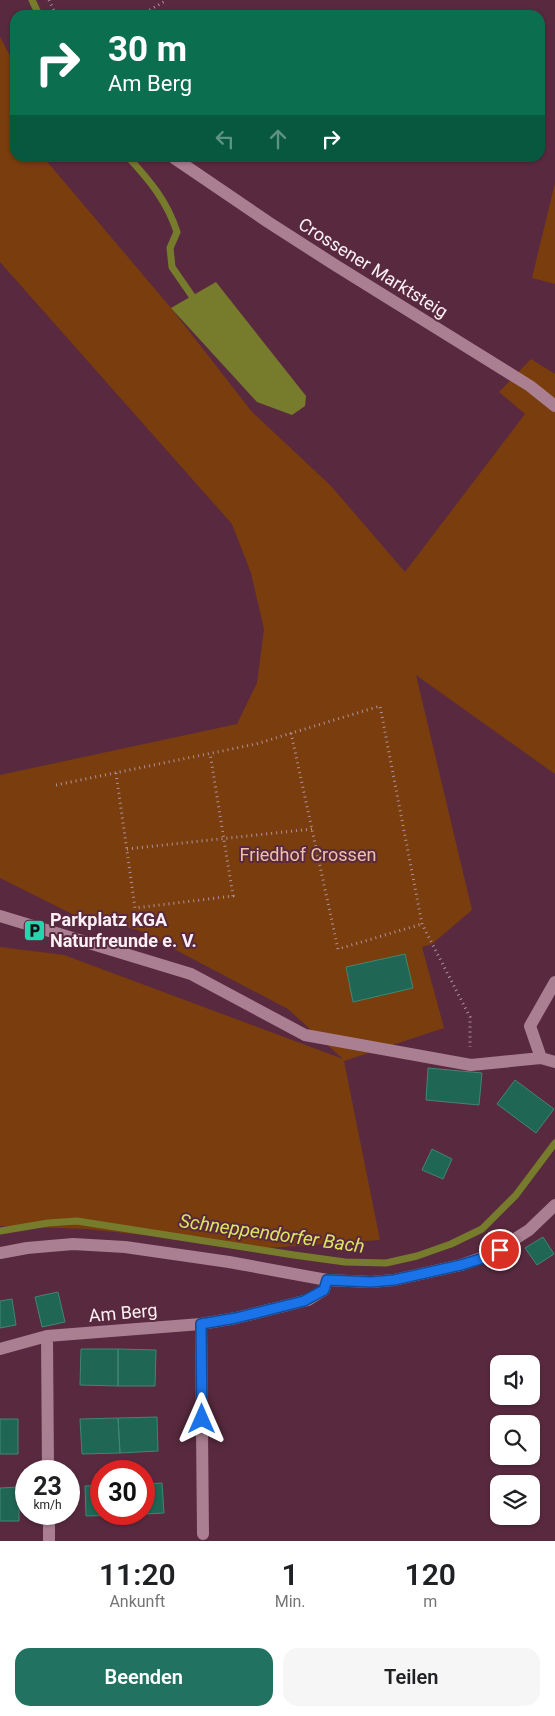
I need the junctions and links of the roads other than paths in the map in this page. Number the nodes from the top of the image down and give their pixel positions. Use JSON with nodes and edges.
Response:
{"nodes":[{"id":1,"x":180,"y":162,"type":"edge"},
{"id":2,"x":555,"y":406,"type":"edge"},
{"id":3,"x":0,"y":916,"type":"edge"},
{"id":4,"x":555,"y":982,"type":"edge"},
{"id":5,"x":541,"y":1058,"type":"junction"},
{"id":6,"x":555,"y":1062,"type":"edge"},
{"id":7,"x":555,"y":1205,"type":"edge"},
{"id":8,"x":0,"y":1253,"type":"edge"},
{"id":9,"x":327,"y":1280,"type":"junction"},
{"id":10,"x":201,"y":1324,"type":"junction"},
{"id":11,"x":47,"y":1336,"type":"junction"},
{"id":12,"x":0,"y":1349,"type":"edge"},
{"id":13,"x":48,"y":1460,"type":"edge"},
{"id":14,"x":48,"y":1525,"type":"edge"},
{"id":15,"x":202,"y":1534,"type":"dead end"},
{"id":16,"x":49,"y":1541,"type":"edge"}],
"edges":[{"from":1,"to":2,"type":"street","name":"Crossener Marktsteig"},
{"from":3,"to":5,"type":"street"},
{"from":4,"to":5,"type":"street"},
{"from":5,"to":6,"type":"street"},
{"from":7,"to":9,"type":"street"},
{"from":8,"to":9,"type":"street"},
{"from":9,"to":10,"type":"street","name":"Am Berg"},
{"from":10,"to":11,"type":"street","name":"Am Berg"},
{"from":10,"to":15,"type":"street"},
{"from":11,"to":12,"type":"street","name":"Am Berg"},
{"from":11,"to":13,"type":"street"},
{"from":14,"to":16,"type":"street"}]}
